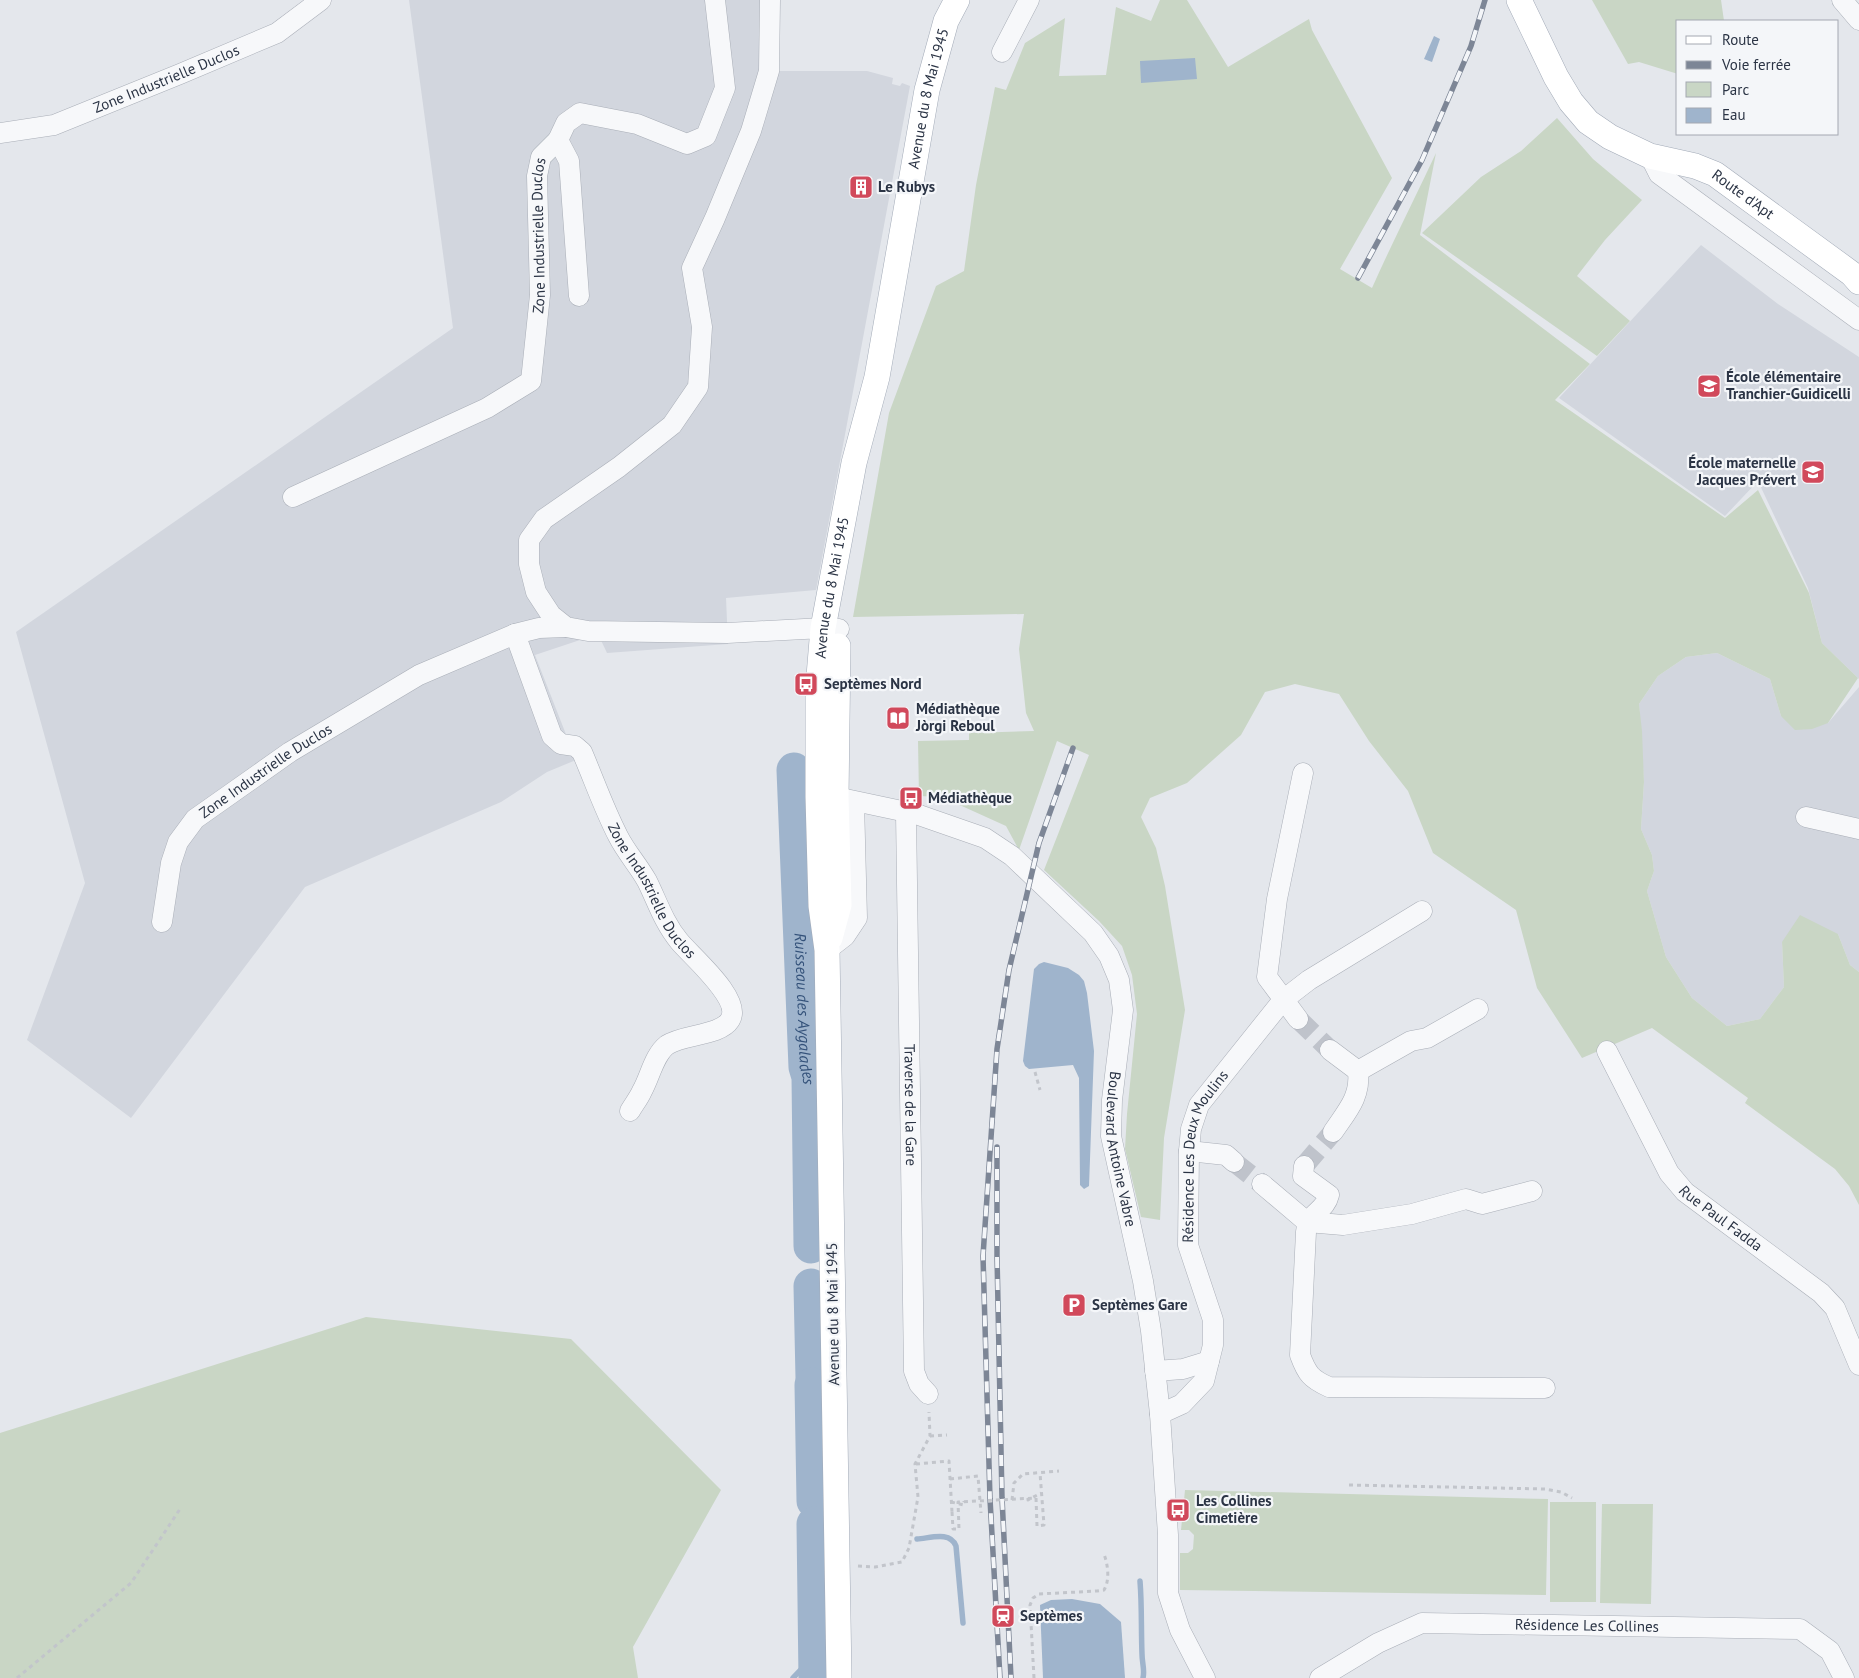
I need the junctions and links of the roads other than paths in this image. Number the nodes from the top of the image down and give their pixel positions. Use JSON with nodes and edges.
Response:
{"nodes":[{"id":1,"x":322,"y":0,"type":"edge"},
{"id":2,"x":716,"y":0,"type":"edge"},
{"id":3,"x":770,"y":0,"type":"edge"},
{"id":4,"x":957,"y":0,"type":"edge"},
{"id":5,"x":1029,"y":0,"type":"edge"},
{"id":6,"x":1520,"y":0,"type":"edge"},
{"id":7,"x":1842,"y":0,"type":"edge"},
{"id":8,"x":1859,"y":20,"type":"edge"},
{"id":9,"x":1002,"y":52,"type":"dead end"},
{"id":10,"x":0,"y":133,"type":"edge"},
{"id":11,"x":1610,"y":137,"type":"junction"},
{"id":12,"x":558,"y":140,"type":"junction"},
{"id":13,"x":1650,"y":156,"type":"junction"},
{"id":14,"x":1859,"y":260,"type":"edge"},
{"id":15,"x":1859,"y":282,"type":"edge"},
{"id":16,"x":579,"y":296,"type":"dead end"},
{"id":17,"x":1859,"y":320,"type":"edge"},
{"id":18,"x":293,"y":497,"type":"dead end"},
{"id":19,"x":566,"y":627,"type":"junction"},
{"id":20,"x":831,"y":628,"type":"junction"},
{"id":21,"x":515,"y":634,"type":"junction"},
{"id":22,"x":1303,"y":773,"type":"dead end"},
{"id":23,"x":836,"y":799,"type":"junction"},
{"id":24,"x":906,"y":813,"type":"junction"},
{"id":25,"x":1806,"y":817,"type":"dead end"},
{"id":26,"x":1859,"y":829,"type":"edge"},
{"id":27,"x":1422,"y":910,"type":"dead end"},
{"id":28,"x":162,"y":922,"type":"dead end"},
{"id":29,"x":827,"y":950,"type":"junction"},
{"id":30,"x":1283,"y":1000,"type":"junction"},
{"id":31,"x":1478,"y":1009,"type":"dead end"},
{"id":32,"x":1298,"y":1019,"type":"tunnel mouth"},
{"id":33,"x":1330,"y":1050,"type":"tunnel mouth"},
{"id":34,"x":1607,"y":1051,"type":"dead end"},
{"id":35,"x":1358,"y":1071,"type":"junction"},
{"id":36,"x":630,"y":1111,"type":"dead end"},
{"id":37,"x":1333,"y":1132,"type":"tunnel mouth"},
{"id":38,"x":1188,"y":1151,"type":"junction"},
{"id":39,"x":1234,"y":1162,"type":"tunnel mouth"},
{"id":40,"x":1304,"y":1166,"type":"dead end"},
{"id":41,"x":1262,"y":1184,"type":"tunnel mouth"},
{"id":42,"x":1532,"y":1191,"type":"dead end"},
{"id":43,"x":1307,"y":1222,"type":"junction"},
{"id":44,"x":1210,"y":1361,"type":"junction"},
{"id":45,"x":1859,"y":1365,"type":"edge"},
{"id":46,"x":1156,"y":1371,"type":"junction"},
{"id":47,"x":1545,"y":1388,"type":"dead end"},
{"id":48,"x":928,"y":1394,"type":"road end"},
{"id":49,"x":1160,"y":1414,"type":"junction"},
{"id":50,"x":838,"y":1678,"type":"edge"},
{"id":51,"x":1205,"y":1678,"type":"edge"},
{"id":52,"x":1320,"y":1678,"type":"edge"},
{"id":53,"x":1844,"y":1678,"type":"edge"}],
"edges":[{"from":1,"to":10,"type":"street","name":"Zone Industrielle Duclos"},
{"from":2,"to":12,"type":"street","name":"Zone Industrielle Duclos"},
{"from":3,"to":19,"type":"street"},
{"from":4,"to":20,"type":"main road","name":"Avenue du 8 Mai 1945"},
{"from":5,"to":9,"type":"street"},
{"from":6,"to":11,"type":"main road","name":"Route d'Apt"},
{"from":7,"to":8,"type":"street"},
{"from":11,"to":13,"type":"main road","name":"Route d'Apt"},
{"from":11,"to":14,"type":"main road","name":"Route d'Apt"},
{"from":12,"to":16,"type":"street"},
{"from":12,"to":18,"type":"street","name":"Zone Industrielle Duclos"},
{"from":13,"to":15,"type":"main road","name":"Route d'Apt"},
{"from":13,"to":17,"type":"street"},
{"from":19,"to":20,"type":"street","name":"Zone Industrielle Duclos"},
{"from":19,"to":21,"type":"street","name":"Zone Industrielle Duclos"},
{"from":20,"to":23,"type":"main road","name":"Avenue du 8 Mai 1945"},
{"from":21,"to":28,"type":"street","name":"Zone Industrielle Duclos"},
{"from":21,"to":36,"type":"street","name":"Zone Industrielle Duclos"},
{"from":22,"to":30,"type":"street"},
{"from":23,"to":24,"type":"street","name":"Boulevard Antoine Vabre"},
{"from":23,"to":29,"type":"main road","name":"Avenue du 8 Mai 1945"},
{"from":23,"to":29,"type":"street"},
{"from":24,"to":46,"type":"street","name":"Boulevard Antoine Vabre"},
{"from":24,"to":48,"type":"street","name":"Traverse de la Gare"},
{"from":25,"to":26,"type":"street"},
{"from":27,"to":30,"type":"street","name":"Résidence Les Deux Moulins"},
{"from":29,"to":50,"type":"main road","name":"Avenue du 8 Mai 1945"},
{"from":30,"to":32,"type":"street"},
{"from":30,"to":38,"type":"street","name":"Résidence Les Deux Moulins"},
{"from":31,"to":35,"type":"street"},
{"from":33,"to":35,"type":"street"},
{"from":34,"to":45,"type":"street","name":"Rue Paul Fadda"},
{"from":35,"to":37,"type":"street"},
{"from":38,"to":39,"type":"street"},
{"from":38,"to":44,"type":"street","name":"Résidence Les Deux Moulins"},
{"from":40,"to":43,"type":"street"},
{"from":41,"to":43,"type":"street"},
{"from":42,"to":43,"type":"street"},
{"from":43,"to":47,"type":"street"},
{"from":44,"to":46,"type":"street"},
{"from":44,"to":49,"type":"street","name":"Résidence Les Deux Moulins"},
{"from":46,"to":49,"type":"street","name":"Boulevard Antoine Vabre"},
{"from":49,"to":51,"type":"street","name":"Boulevard Antoine Vabre"},
{"from":52,"to":53,"type":"street","name":"Résidence Les Collines"}]}
